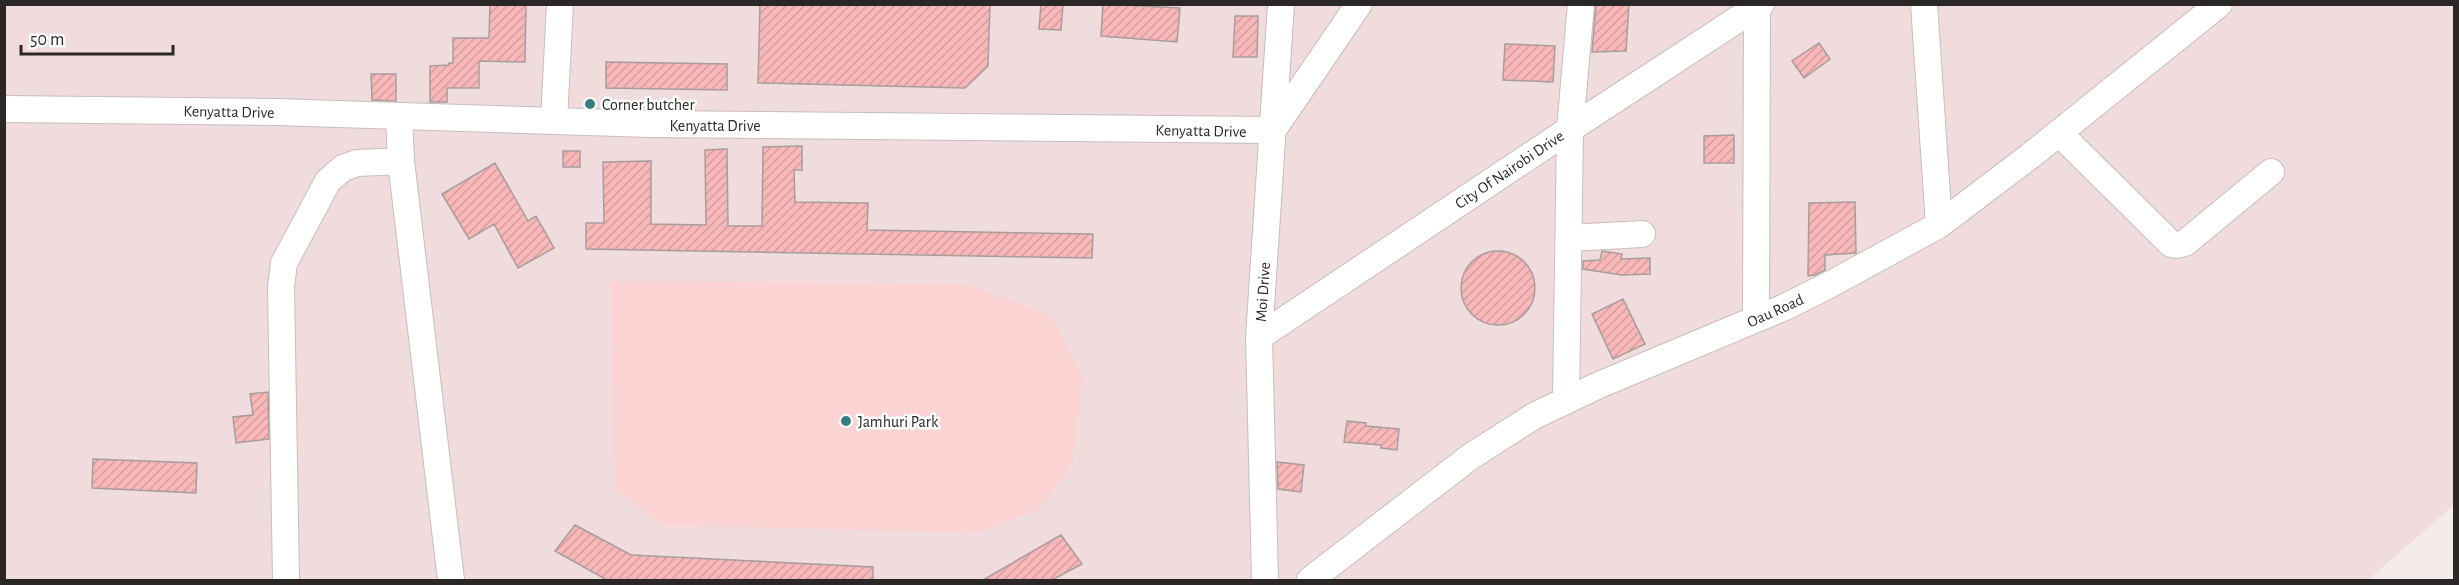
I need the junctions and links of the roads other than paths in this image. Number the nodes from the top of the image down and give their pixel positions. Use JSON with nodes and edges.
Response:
{"nodes":[{"id":1,"x":560,"y":4,"type":"edge"},
{"id":2,"x":1281,"y":4,"type":"edge"},
{"id":3,"x":1359,"y":4,"type":"edge"},
{"id":4,"x":1581,"y":4,"type":"edge"},
{"id":5,"x":1924,"y":4,"type":"edge"},
{"id":6,"x":2218,"y":4,"type":"edge"},
{"id":7,"x":1759,"y":6,"type":"edge"},
{"id":8,"x":4,"y":109,"type":"edge"},
{"id":9,"x":399,"y":117,"type":"junction"},
{"id":10,"x":554,"y":121,"type":"junction"},
{"id":11,"x":1570,"y":129,"type":"junction"},
{"id":12,"x":1273,"y":130,"type":"junction"},
{"id":13,"x":2059,"y":133,"type":"junction"},
{"id":14,"x":401,"y":161,"type":"junction"},
{"id":15,"x":2271,"y":172,"type":"dead end"},
{"id":16,"x":1939,"y":225,"type":"junction"},
{"id":17,"x":1642,"y":234,"type":"dead end"},
{"id":18,"x":1569,"y":238,"type":"junction"},
{"id":19,"x":1756,"y":319,"type":"junction"},
{"id":20,"x":1259,"y":337,"type":"junction"},
{"id":21,"x":1566,"y":401,"type":"junction"},
{"id":22,"x":286,"y":580,"type":"edge"},
{"id":23,"x":451,"y":580,"type":"edge"},
{"id":24,"x":1265,"y":580,"type":"edge"},
{"id":25,"x":1310,"y":580,"type":"edge"}],
"edges":[{"from":1,"to":10,"type":"street"},
{"from":2,"to":12,"type":"street","name":"Moi Drive"},
{"from":3,"to":12,"type":"street"},
{"from":4,"to":11,"type":"street"},
{"from":5,"to":16,"type":"street"},
{"from":6,"to":13,"type":"street","name":"Oau Road"},
{"from":7,"to":11,"type":"street","name":"City Of Nairobi Drive"},
{"from":7,"to":19,"type":"street"},
{"from":8,"to":9,"type":"street","name":"Kenyatta Drive"},
{"from":9,"to":10,"type":"street","name":"Kenyatta Drive"},
{"from":9,"to":14,"type":"street"},
{"from":10,"to":12,"type":"street","name":"Kenyatta Drive"},
{"from":11,"to":18,"type":"street"},
{"from":11,"to":20,"type":"street","name":"City Of Nairobi Drive"},
{"from":12,"to":20,"type":"street","name":"Moi Drive"},
{"from":13,"to":15,"type":"street"},
{"from":13,"to":16,"type":"street","name":"Oau Road"},
{"from":14,"to":22,"type":"street"},
{"from":14,"to":23,"type":"street"},
{"from":16,"to":19,"type":"street","name":"Oau Road"},
{"from":17,"to":18,"type":"street"},
{"from":18,"to":21,"type":"street"},
{"from":19,"to":21,"type":"street","name":"Oau Road"},
{"from":20,"to":24,"type":"street","name":"Moi Drive"},
{"from":21,"to":25,"type":"street","name":"Oau Road"}]}
